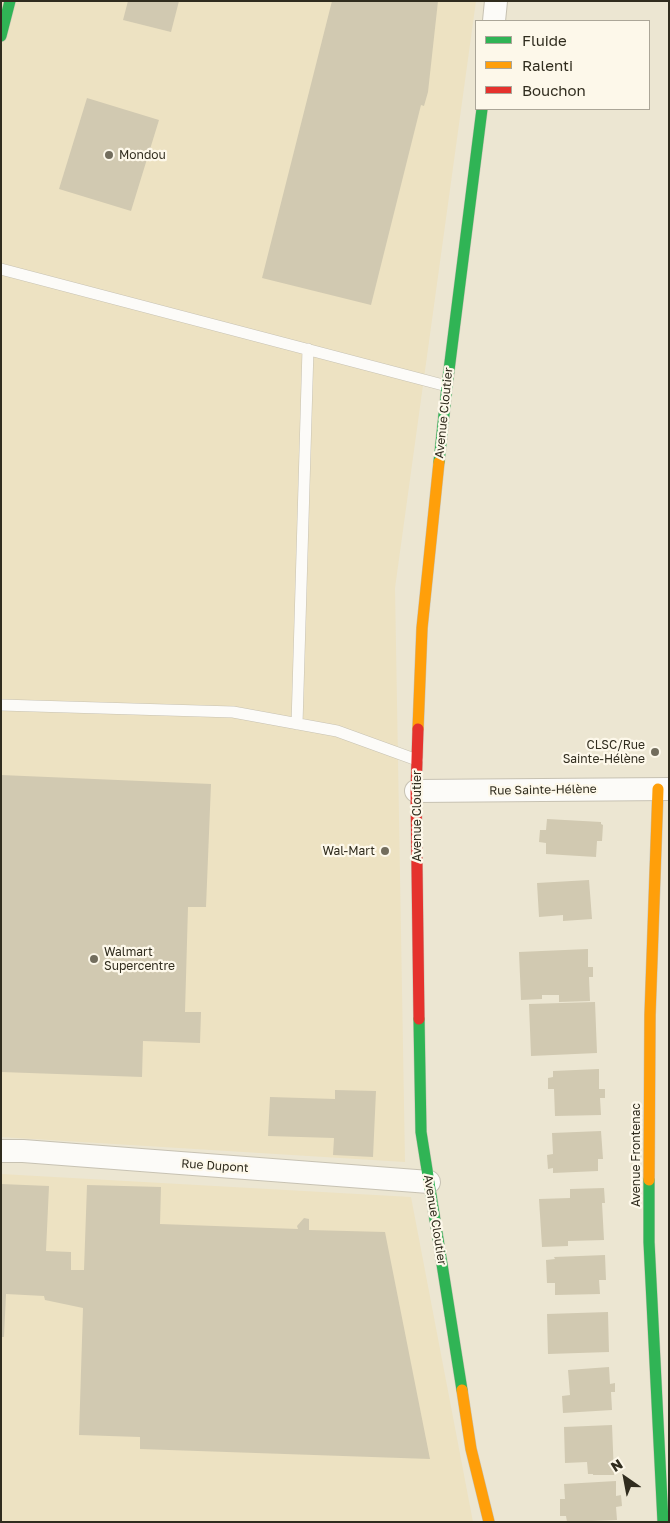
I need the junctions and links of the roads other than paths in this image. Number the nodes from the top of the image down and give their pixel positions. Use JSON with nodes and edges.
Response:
{"nodes":[{"id":1,"x":10,"y":1,"type":"edge"},
{"id":2,"x":496,"y":1,"type":"edge"},
{"id":3,"x":494,"y":20,"type":"edge"},
{"id":4,"x":1,"y":36,"type":"edge"},
{"id":5,"x":482,"y":110,"type":"edge"},
{"id":6,"x":1,"y":269,"type":"edge"},
{"id":7,"x":308,"y":349,"type":"junction"},
{"id":8,"x":447,"y":386,"type":"junction"},
{"id":9,"x":1,"y":705,"type":"edge"},
{"id":10,"x":296,"y":724,"type":"junction"},
{"id":11,"x":417,"y":760,"type":"junction"},
{"id":12,"x":663,"y":789,"type":"edge"},
{"id":13,"x":416,"y":791,"type":"junction"},
{"id":14,"x":1,"y":1151,"type":"edge"},
{"id":15,"x":429,"y":1182,"type":"junction"},
{"id":16,"x":488,"y":1522,"type":"edge"},
{"id":17,"x":663,"y":1522,"type":"edge"}],
"edges":[{"from":1,"to":4,"type":"street"},
{"from":2,"to":3,"type":"street"},
{"from":5,"to":8,"type":"street","name":"Avenue Cloutier"},
{"from":6,"to":7,"type":"lane"},
{"from":7,"to":8,"type":"lane"},
{"from":7,"to":10,"type":"lane"},
{"from":8,"to":11,"type":"street","name":"Avenue Cloutier"},
{"from":9,"to":10,"type":"lane"},
{"from":10,"to":11,"type":"lane"},
{"from":11,"to":13,"type":"street","name":"Avenue Cloutier"},
{"from":12,"to":13,"type":"street","name":"Rue Sainte-Hélène"},
{"from":12,"to":17,"type":"street","name":"Avenue Frontenac"},
{"from":13,"to":15,"type":"street","name":"Avenue Cloutier"},
{"from":14,"to":15,"type":"street","name":"Rue Dupont"},
{"from":15,"to":16,"type":"street","name":"Avenue Cloutier"}]}
